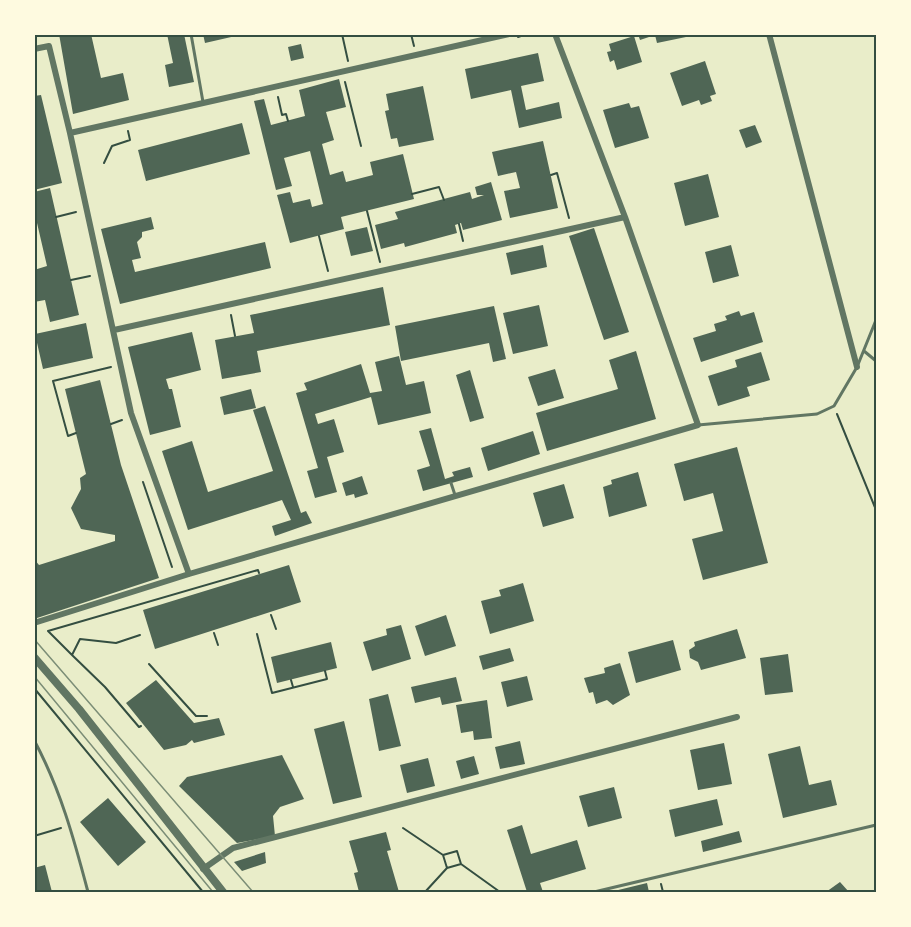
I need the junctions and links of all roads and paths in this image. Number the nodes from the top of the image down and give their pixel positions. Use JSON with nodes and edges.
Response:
{"nodes":[{"id":1,"x":191,"y":34,"type":"edge"},
{"id":2,"x":342,"y":34,"type":"edge"},
{"id":3,"x":411,"y":34,"type":"edge"},
{"id":4,"x":509,"y":34,"type":"edge"},
{"id":5,"x":555,"y":34,"type":"edge"},
{"id":6,"x":769,"y":34,"type":"edge"},
{"id":7,"x":34,"y":49,"type":"edge"},
{"id":8,"x":415,"y":49,"type":"dead end"},
{"id":9,"x":349,"y":64,"type":"dead end"},
{"id":10,"x":343,"y":76,"type":"dead end"},
{"id":11,"x":277,"y":91,"type":"dead end"},
{"id":12,"x":203,"y":102,"type":"junction"},
{"id":13,"x":288,"y":121,"type":"dead end"},
{"id":14,"x":126,"y":125,"type":"dead end"},
{"id":15,"x":70,"y":133,"type":"junction"},
{"id":16,"x":361,"y":146,"type":"dead end"},
{"id":17,"x":104,"y":163,"type":"dead end"},
{"id":18,"x":551,"y":175,"type":"dead end"},
{"id":19,"x":412,"y":194,"type":"dead end"},
{"id":20,"x":444,"y":200,"type":"dead end"},
{"id":21,"x":367,"y":211,"type":"dead end"},
{"id":22,"x":78,"y":212,"type":"dead end"},
{"id":23,"x":579,"y":215,"type":"dead end"},
{"id":24,"x":56,"y":217,"type":"dead end"},
{"id":25,"x":625,"y":217,"type":"junction"},
{"id":26,"x":569,"y":218,"type":"junction"},
{"id":27,"x":559,"y":220,"type":"dead end"},
{"id":28,"x":459,"y":224,"type":"dead end"},
{"id":29,"x":319,"y":236,"type":"dead end"},
{"id":30,"x":471,"y":240,"type":"dead end"},
{"id":31,"x":463,"y":242,"type":"junction"},
{"id":32,"x":456,"y":243,"type":"dead end"},
{"id":33,"x":390,"y":259,"type":"dead end"},
{"id":34,"x":329,"y":274,"type":"dead end"},
{"id":35,"x":92,"y":275,"type":"dead end"},
{"id":36,"x":71,"y":280,"type":"dead end"},
{"id":37,"x":230,"y":306,"type":"junction"},
{"id":38,"x":876,"y":320,"type":"edge"},
{"id":39,"x":114,"y":330,"type":"junction"},
{"id":40,"x":235,"y":336,"type":"dead end"},
{"id":41,"x":864,"y":351,"type":"junction"},
{"id":42,"x":876,"y":361,"type":"edge"},
{"id":43,"x":111,"y":367,"type":"dead end"},
{"id":44,"x":856,"y":367,"type":"junction"},
{"id":45,"x":834,"y":406,"type":"junction"},
{"id":46,"x":125,"y":419,"type":"dead end"},
{"id":47,"x":111,"y":424,"type":"dead end"},
{"id":48,"x":698,"y":425,"type":"junction"},
{"id":49,"x":76,"y":433,"type":"dead end"},
{"id":50,"x":451,"y":483,"type":"dead end"},
{"id":51,"x":455,"y":496,"type":"junction"},
{"id":52,"x":876,"y":510,"type":"edge"},
{"id":53,"x":259,"y":573,"type":"dead end"},
{"id":54,"x":189,"y":574,"type":"junction"},
{"id":55,"x":271,"y":615,"type":"dead end"},
{"id":56,"x":34,"y":623,"type":"edge"},
{"id":57,"x":276,"y":629,"type":"dead end"},
{"id":58,"x":214,"y":633,"type":"dead end"},
{"id":59,"x":257,"y":634,"type":"dead end"},
{"id":60,"x":140,"y":635,"type":"dead end"},
{"id":61,"x":218,"y":645,"type":"dead end"},
{"id":62,"x":72,"y":655,"type":"junction"},
{"id":63,"x":34,"y":657,"type":"edge"},
{"id":64,"x":149,"y":664,"type":"dead end"},
{"id":65,"x":325,"y":671,"type":"dead end"},
{"id":66,"x":291,"y":680,"type":"dead end"},
{"id":67,"x":293,"y":687,"type":"junction"},
{"id":68,"x":34,"y":688,"type":"edge"},
{"id":69,"x":207,"y":716,"type":"dead end"},
{"id":70,"x":737,"y":717,"type":"dead end"},
{"id":71,"x":141,"y":726,"type":"dead end"},
{"id":72,"x":34,"y":740,"type":"edge"},
{"id":73,"x":70,"y":825,"type":"junction"},
{"id":74,"x":876,"y":825,"type":"edge"},
{"id":75,"x":403,"y":828,"type":"dead end"},
{"id":76,"x":34,"y":836,"type":"edge"},
{"id":77,"x":443,"y":855,"type":"junction"},
{"id":78,"x":461,"y":864,"type":"junction"},
{"id":79,"x":447,"y":868,"type":"junction"},
{"id":80,"x":203,"y":869,"type":"junction"},
{"id":81,"x":88,"y":892,"type":"edge"},
{"id":82,"x":203,"y":892,"type":"edge"},
{"id":83,"x":223,"y":892,"type":"edge"},
{"id":84,"x":425,"y":892,"type":"edge"},
{"id":85,"x":500,"y":892,"type":"edge"},
{"id":86,"x":594,"y":892,"type":"edge"}],
"edges":[{"from":1,"to":12,"type":"lane"},
{"from":2,"to":9,"type":"path"},
{"from":3,"to":8,"type":"path"},
{"from":4,"to":12,"type":"street"},
{"from":5,"to":25,"type":"street"},
{"from":6,"to":44,"type":"street"},
{"from":7,"to":15,"type":"street"},
{"from":10,"to":16,"type":"path"},
{"from":11,"to":13,"type":"path"},
{"from":12,"to":15,"type":"street"},
{"from":14,"to":17,"type":"path"},
{"from":15,"to":39,"type":"street"},
{"from":18,"to":26,"type":"path"},
{"from":19,"to":20,"type":"path"},
{"from":21,"to":33,"type":"path"},
{"from":22,"to":24,"type":"path"},
{"from":23,"to":26,"type":"path"},
{"from":25,"to":37,"type":"street"},
{"from":25,"to":48,"type":"street"},
{"from":26,"to":27,"type":"path"},
{"from":28,"to":31,"type":"path"},
{"from":29,"to":34,"type":"path"},
{"from":30,"to":31,"type":"path"},
{"from":31,"to":32,"type":"path"},
{"from":35,"to":36,"type":"path"},
{"from":37,"to":39,"type":"street"},
{"from":37,"to":40,"type":"path"},
{"from":38,"to":41,"type":"lane"},
{"from":39,"to":54,"type":"street"},
{"from":41,"to":42,"type":"lane"},
{"from":41,"to":44,"type":"lane"},
{"from":43,"to":49,"type":"path"},
{"from":44,"to":45,"type":"lane"},
{"from":45,"to":48,"type":"lane"},
{"from":45,"to":52,"type":"path"},
{"from":46,"to":47,"type":"path"},
{"from":48,"to":51,"type":"street"},
{"from":50,"to":51,"type":"lane"},
{"from":51,"to":54,"type":"street"},
{"from":53,"to":62,"type":"path"},
{"from":54,"to":56,"type":"street"},
{"from":55,"to":57,"type":"path"},
{"from":58,"to":61,"type":"path"},
{"from":59,"to":67,"type":"path"},
{"from":60,"to":62,"type":"path"},
{"from":62,"to":71,"type":"path"},
{"from":63,"to":80,"type":"street"},
{"from":64,"to":69,"type":"path"},
{"from":65,"to":67,"type":"path"},
{"from":66,"to":67,"type":"path"},
{"from":68,"to":82,"type":"path"},
{"from":70,"to":80,"type":"street"},
{"from":72,"to":73,"type":"lane"},
{"from":73,"to":76,"type":"path"},
{"from":73,"to":81,"type":"lane"},
{"from":74,"to":86,"type":"lane"},
{"from":75,"to":77,"type":"path"},
{"from":77,"to":78,"type":"path"},
{"from":77,"to":79,"type":"path"},
{"from":78,"to":79,"type":"path"},
{"from":78,"to":85,"type":"path"},
{"from":79,"to":84,"type":"path"},
{"from":80,"to":83,"type":"street"}]}
